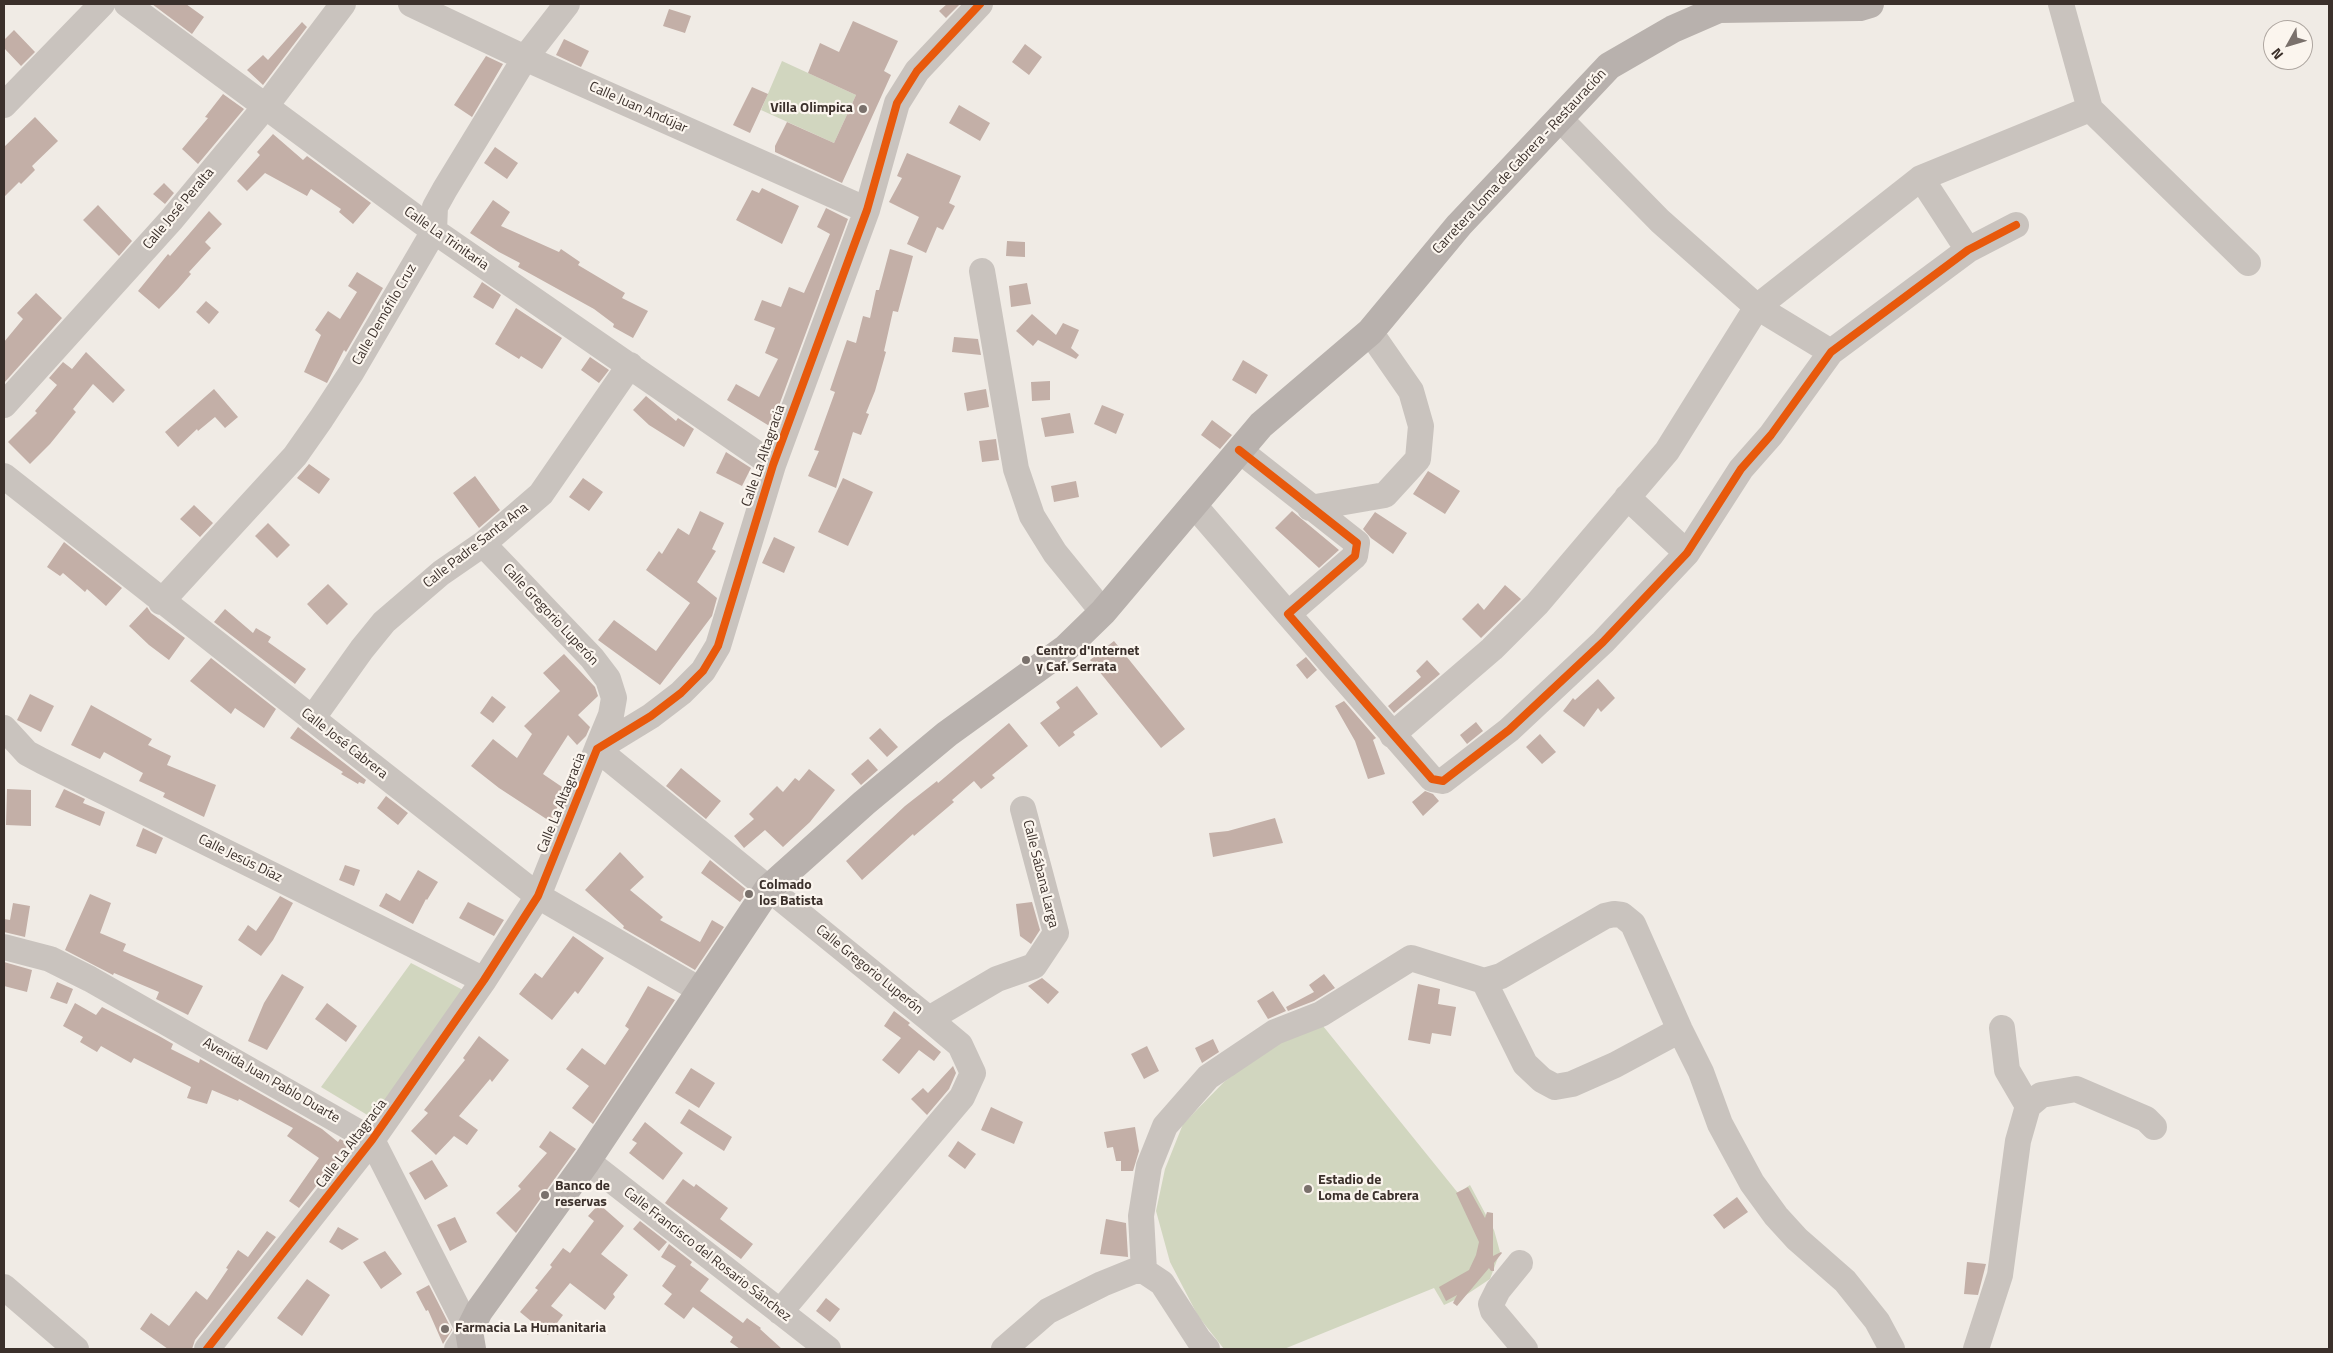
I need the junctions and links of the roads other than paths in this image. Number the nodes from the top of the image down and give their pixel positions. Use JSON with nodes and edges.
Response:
{"nodes":[{"id":1,"x":102,"y":4,"type":"edge"},
{"id":2,"x":127,"y":4,"type":"edge"},
{"id":3,"x":343,"y":4,"type":"edge"},
{"id":4,"x":411,"y":4,"type":"edge"},
{"id":5,"x":567,"y":4,"type":"edge"},
{"id":6,"x":980,"y":4,"type":"edge"},
{"id":7,"x":1870,"y":4,"type":"edge"},
{"id":8,"x":2061,"y":4,"type":"edge"},
{"id":9,"x":525,"y":58,"type":"junction"},
{"id":10,"x":4,"y":105,"type":"edge"},
{"id":11,"x":265,"y":107,"type":"junction"},
{"id":12,"x":2090,"y":109,"type":"junction"},
{"id":13,"x":1559,"y":118,"type":"junction"},
{"id":14,"x":1921,"y":178,"type":"junction"},
{"id":15,"x":867,"y":210,"type":"junction"},
{"id":16,"x":2016,"y":225,"type":"dead end"},
{"id":17,"x":434,"y":231,"type":"junction"},
{"id":18,"x":1968,"y":250,"type":"junction"},
{"id":19,"x":2248,"y":263,"type":"dead end"},
{"id":20,"x":982,"y":271,"type":"dead end"},
{"id":21,"x":1757,"y":307,"type":"junction"},
{"id":22,"x":1370,"y":332,"type":"junction"},
{"id":23,"x":1831,"y":352,"type":"junction"},
{"id":24,"x":630,"y":365,"type":"junction"},
{"id":25,"x":4,"y":405,"type":"edge"},
{"id":26,"x":1239,"y":450,"type":"junction"},
{"id":27,"x":773,"y":464,"type":"junction"},
{"id":28,"x":4,"y":476,"type":"edge"},
{"id":29,"x":1627,"y":497,"type":"junction"},
{"id":30,"x":1193,"y":504,"type":"junction"},
{"id":31,"x":1310,"y":508,"type":"junction"},
{"id":32,"x":483,"y":544,"type":"junction"},
{"id":33,"x":1687,"y":552,"type":"junction"},
{"id":34,"x":161,"y":602,"type":"junction"},
{"id":35,"x":1103,"y":612,"type":"junction"},
{"id":36,"x":1288,"y":614,"type":"junction"},
{"id":37,"x":312,"y":719,"type":"junction"},
{"id":38,"x":4,"y":728,"type":"edge"},
{"id":39,"x":1392,"y":735,"type":"junction"},
{"id":40,"x":597,"y":749,"type":"junction"},
{"id":41,"x":1024,"y":809,"type":"dead end"},
{"id":42,"x":768,"y":888,"type":"junction"},
{"id":43,"x":538,"y":896,"type":"junction"},
{"id":44,"x":4,"y":947,"type":"edge"},
{"id":45,"x":484,"y":980,"type":"junction"},
{"id":46,"x":1484,"y":981,"type":"junction"},
{"id":47,"x":700,"y":990,"type":"junction"},
{"id":48,"x":930,"y":1019,"type":"junction"},
{"id":49,"x":2002,"y":1028,"type":"dead end"},
{"id":50,"x":1680,"y":1030,"type":"junction"},
{"id":51,"x":2028,"y":1106,"type":"junction"},
{"id":52,"x":2154,"y":1127,"type":"dead end"},
{"id":53,"x":372,"y":1140,"type":"junction"},
{"id":54,"x":587,"y":1161,"type":"junction"},
{"id":55,"x":1520,"y":1263,"type":"dead end"},
{"id":56,"x":1144,"y":1271,"type":"junction"},
{"id":57,"x":4,"y":1287,"type":"edge"},
{"id":58,"x":780,"y":1312,"type":"junction"},
{"id":59,"x":466,"y":1343,"type":"edge"},
{"id":60,"x":76,"y":1349,"type":"edge"},
{"id":61,"x":207,"y":1349,"type":"edge"},
{"id":62,"x":828,"y":1349,"type":"edge"},
{"id":63,"x":1004,"y":1349,"type":"edge"},
{"id":64,"x":1207,"y":1349,"type":"edge"},
{"id":65,"x":1525,"y":1349,"type":"edge"},
{"id":66,"x":1892,"y":1349,"type":"edge"},
{"id":67,"x":1976,"y":1349,"type":"edge"}],
"edges":[{"from":1,"to":10,"type":"street"},
{"from":2,"to":11,"type":"street","name":"Calle La Trinitaria"},
{"from":3,"to":11,"type":"street","name":"Calle José Peralta"},
{"from":4,"to":9,"type":"street","name":"Calle Juan Andújar"},
{"from":5,"to":9,"type":"street","name":"Calle Demófilo Cruz"},
{"from":6,"to":15,"type":"street","name":"Calle La Altagracia"},
{"from":7,"to":13,"type":"main road","name":"Carretera Loma de Cabrera - Restauración"},
{"from":8,"to":12,"type":"street"},
{"from":9,"to":15,"type":"street","name":"Calle Juan Andújar"},
{"from":9,"to":17,"type":"street","name":"Calle Demófilo Cruz"},
{"from":11,"to":17,"type":"street","name":"Calle La Trinitaria"},
{"from":11,"to":25,"type":"street","name":"Calle José Peralta"},
{"from":12,"to":14,"type":"street"},
{"from":12,"to":19,"type":"street"},
{"from":13,"to":21,"type":"street"},
{"from":13,"to":22,"type":"main road","name":"Carretera Loma de Cabrera - Restauración"},
{"from":14,"to":18,"type":"street"},
{"from":14,"to":21,"type":"street"},
{"from":15,"to":27,"type":"street","name":"Calle La Altagracia"},
{"from":16,"to":18,"type":"street"},
{"from":17,"to":24,"type":"street","name":"Calle La Trinitaria"},
{"from":17,"to":34,"type":"street","name":"Calle Demófilo Cruz"},
{"from":18,"to":23,"type":"street"},
{"from":20,"to":35,"type":"street"},
{"from":21,"to":23,"type":"street"},
{"from":21,"to":29,"type":"street"},
{"from":22,"to":26,"type":"main road","name":"Carretera Loma de Cabrera - Restauración"},
{"from":22,"to":31,"type":"street"},
{"from":23,"to":33,"type":"street"},
{"from":24,"to":27,"type":"street","name":"Calle La Trinitaria"},
{"from":24,"to":32,"type":"street","name":"Calle Padre Santa Ana"},
{"from":26,"to":30,"type":"main road","name":"Carretera Loma de Cabrera - Restauración"},
{"from":26,"to":31,"type":"street"},
{"from":27,"to":40,"type":"street","name":"Calle La Altagracia"},
{"from":28,"to":34,"type":"street","name":"Calle José Cabrera"},
{"from":29,"to":33,"type":"street"},
{"from":29,"to":39,"type":"street"},
{"from":30,"to":35,"type":"main road","name":"Carretera Loma de Cabrera - Restauración"},
{"from":30,"to":36,"type":"street"},
{"from":31,"to":36,"type":"street"},
{"from":32,"to":37,"type":"street","name":"Calle Padre Santa Ana"},
{"from":32,"to":40,"type":"street","name":"Calle Gregorio Luperón"},
{"from":33,"to":39,"type":"street"},
{"from":34,"to":37,"type":"street","name":"Calle José Cabrera"},
{"from":35,"to":42,"type":"main road","name":"Carretera Loma de Cabrera - Restauración"},
{"from":36,"to":39,"type":"street"},
{"from":37,"to":43,"type":"street","name":"Calle José Cabrera"},
{"from":38,"to":45,"type":"street","name":"Calle Jesús Díaz"},
{"from":40,"to":42,"type":"street","name":"Calle Gregorio Luperón"},
{"from":40,"to":43,"type":"street","name":"Calle La Altagracia"},
{"from":41,"to":48,"type":"street","name":"Calle Sábana Larga"},
{"from":42,"to":47,"type":"main road","name":"Carretera Loma de Cabrera - Restauración"},
{"from":42,"to":48,"type":"street","name":"Calle Gregorio Luperón"},
{"from":43,"to":45,"type":"street","name":"Calle La Altagracia"},
{"from":43,"to":47,"type":"street","name":"Calle José Cabrera"},
{"from":44,"to":53,"type":"street","name":"Avenida Juan Pablo Duarte"},
{"from":45,"to":53,"type":"street","name":"Calle La Altagracia"},
{"from":46,"to":50,"type":"street"},
{"from":46,"to":50,"type":"street"},
{"from":46,"to":56,"type":"street"},
{"from":47,"to":54,"type":"main road","name":"Carretera Loma de Cabrera - Restauración"},
{"from":48,"to":58,"type":"street","name":"Calle Gregorio Luperón"},
{"from":49,"to":51,"type":"street"},
{"from":50,"to":66,"type":"street"},
{"from":51,"to":52,"type":"street"},
{"from":51,"to":67,"type":"street"},
{"from":53,"to":59,"type":"street"},
{"from":53,"to":61,"type":"street","name":"Calle La Altagracia"},
{"from":54,"to":58,"type":"street","name":"Calle Francisco del Rosario Sánchez"},
{"from":54,"to":59,"type":"main road","name":"Carretera Loma de Cabrera - Restauración"},
{"from":55,"to":65,"type":"street"},
{"from":56,"to":63,"type":"street"},
{"from":56,"to":64,"type":"street"},
{"from":57,"to":60,"type":"street"},
{"from":58,"to":62,"type":"street","name":"Calle Francisco del Rosario Sánchez"}]}
